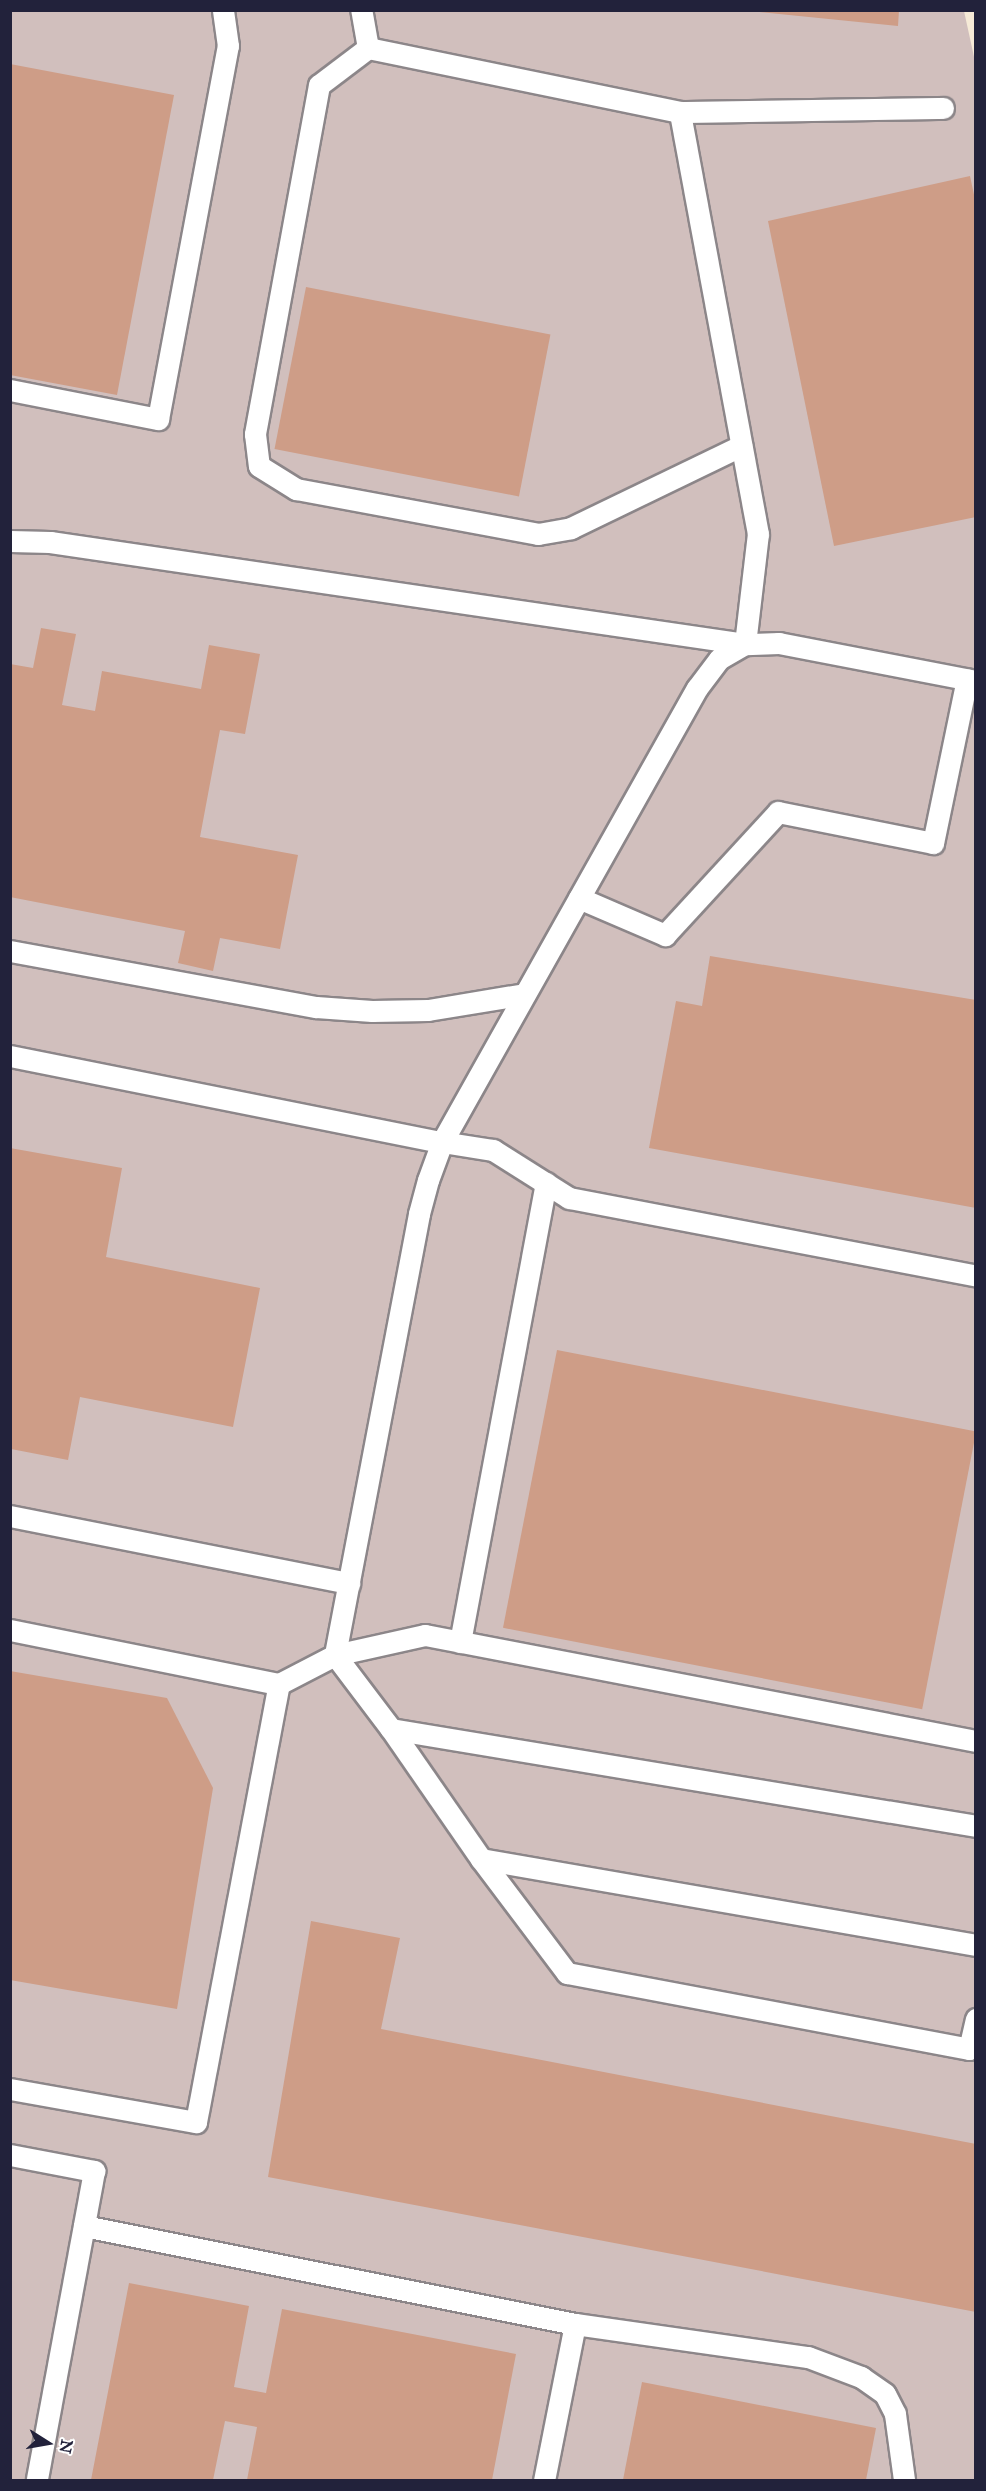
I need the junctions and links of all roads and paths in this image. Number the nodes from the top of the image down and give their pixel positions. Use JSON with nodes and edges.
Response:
{"nodes":[{"id":1,"x":223,"y":10,"type":"edge"},
{"id":2,"x":361,"y":10,"type":"edge"},
{"id":3,"x":368,"y":48,"type":"junction"},
{"id":4,"x":943,"y":108,"type":"dead end"},
{"id":5,"x":680,"y":112,"type":"junction"},
{"id":6,"x":10,"y":390,"type":"edge"},
{"id":7,"x":741,"y":446,"type":"junction"},
{"id":8,"x":10,"y":541,"type":"edge"},
{"id":9,"x":745,"y":644,"type":"junction"},
{"id":10,"x":971,"y":680,"type":"edge"},
{"id":11,"x":579,"y":898,"type":"junction"},
{"id":12,"x":10,"y":951,"type":"edge"},
{"id":13,"x":525,"y":994,"type":"junction"},
{"id":14,"x":10,"y":1056,"type":"edge"},
{"id":15,"x":442,"y":1142,"type":"junction"},
{"id":16,"x":546,"y":1183,"type":"junction"},
{"id":17,"x":975,"y":1276,"type":"edge"},
{"id":18,"x":10,"y":1515,"type":"edge"},
{"id":19,"x":348,"y":1583,"type":"junction"},
{"id":20,"x":10,"y":1630,"type":"edge"},
{"id":21,"x":460,"y":1642,"type":"junction"},
{"id":22,"x":335,"y":1655,"type":"junction"},
{"id":23,"x":279,"y":1684,"type":"junction"},
{"id":24,"x":392,"y":1729,"type":"junction"},
{"id":25,"x":975,"y":1741,"type":"edge"},
{"id":26,"x":975,"y":1826,"type":"edge"},
{"id":27,"x":481,"y":1859,"type":"junction"},
{"id":28,"x":975,"y":1945,"type":"edge"},
{"id":29,"x":975,"y":2019,"type":"edge"},
{"id":30,"x":10,"y":2089,"type":"edge"},
{"id":31,"x":10,"y":2155,"type":"edge"},
{"id":32,"x":84,"y":2226,"type":"junction"},
{"id":33,"x":575,"y":2324,"type":"junction"},
{"id":34,"x":37,"y":2481,"type":"edge"},
{"id":35,"x":544,"y":2481,"type":"edge"},
{"id":36,"x":904,"y":2481,"type":"edge"}],
"edges":[{"from":1,"to":6,"type":"lane"},
{"from":2,"to":3,"type":"lane"},
{"from":3,"to":5,"type":"lane"},
{"from":3,"to":7,"type":"lane"},
{"from":4,"to":5,"type":"lane"},
{"from":5,"to":7,"type":"lane"},
{"from":7,"to":9,"type":"lane"},
{"from":8,"to":9,"type":"lane"},
{"from":9,"to":10,"type":"lane"},
{"from":9,"to":11,"type":"lane"},
{"from":10,"to":11,"type":"lane"},
{"from":11,"to":13,"type":"lane"},
{"from":12,"to":13,"type":"lane"},
{"from":13,"to":15,"type":"lane"},
{"from":14,"to":15,"type":"lane"},
{"from":15,"to":16,"type":"lane"},
{"from":15,"to":19,"type":"lane"},
{"from":16,"to":17,"type":"lane"},
{"from":16,"to":21,"type":"lane"},
{"from":18,"to":19,"type":"lane"},
{"from":19,"to":22,"type":"lane"},
{"from":20,"to":23,"type":"lane"},
{"from":21,"to":22,"type":"lane"},
{"from":21,"to":25,"type":"lane"},
{"from":22,"to":23,"type":"lane"},
{"from":22,"to":24,"type":"lane"},
{"from":23,"to":30,"type":"lane"},
{"from":24,"to":26,"type":"lane"},
{"from":24,"to":27,"type":"lane"},
{"from":27,"to":28,"type":"lane"},
{"from":27,"to":29,"type":"lane"},
{"from":31,"to":32,"type":"lane"},
{"from":32,"to":33,"type":"lane"},
{"from":32,"to":34,"type":"lane"},
{"from":33,"to":35,"type":"lane"},
{"from":33,"to":36,"type":"lane"}]}
